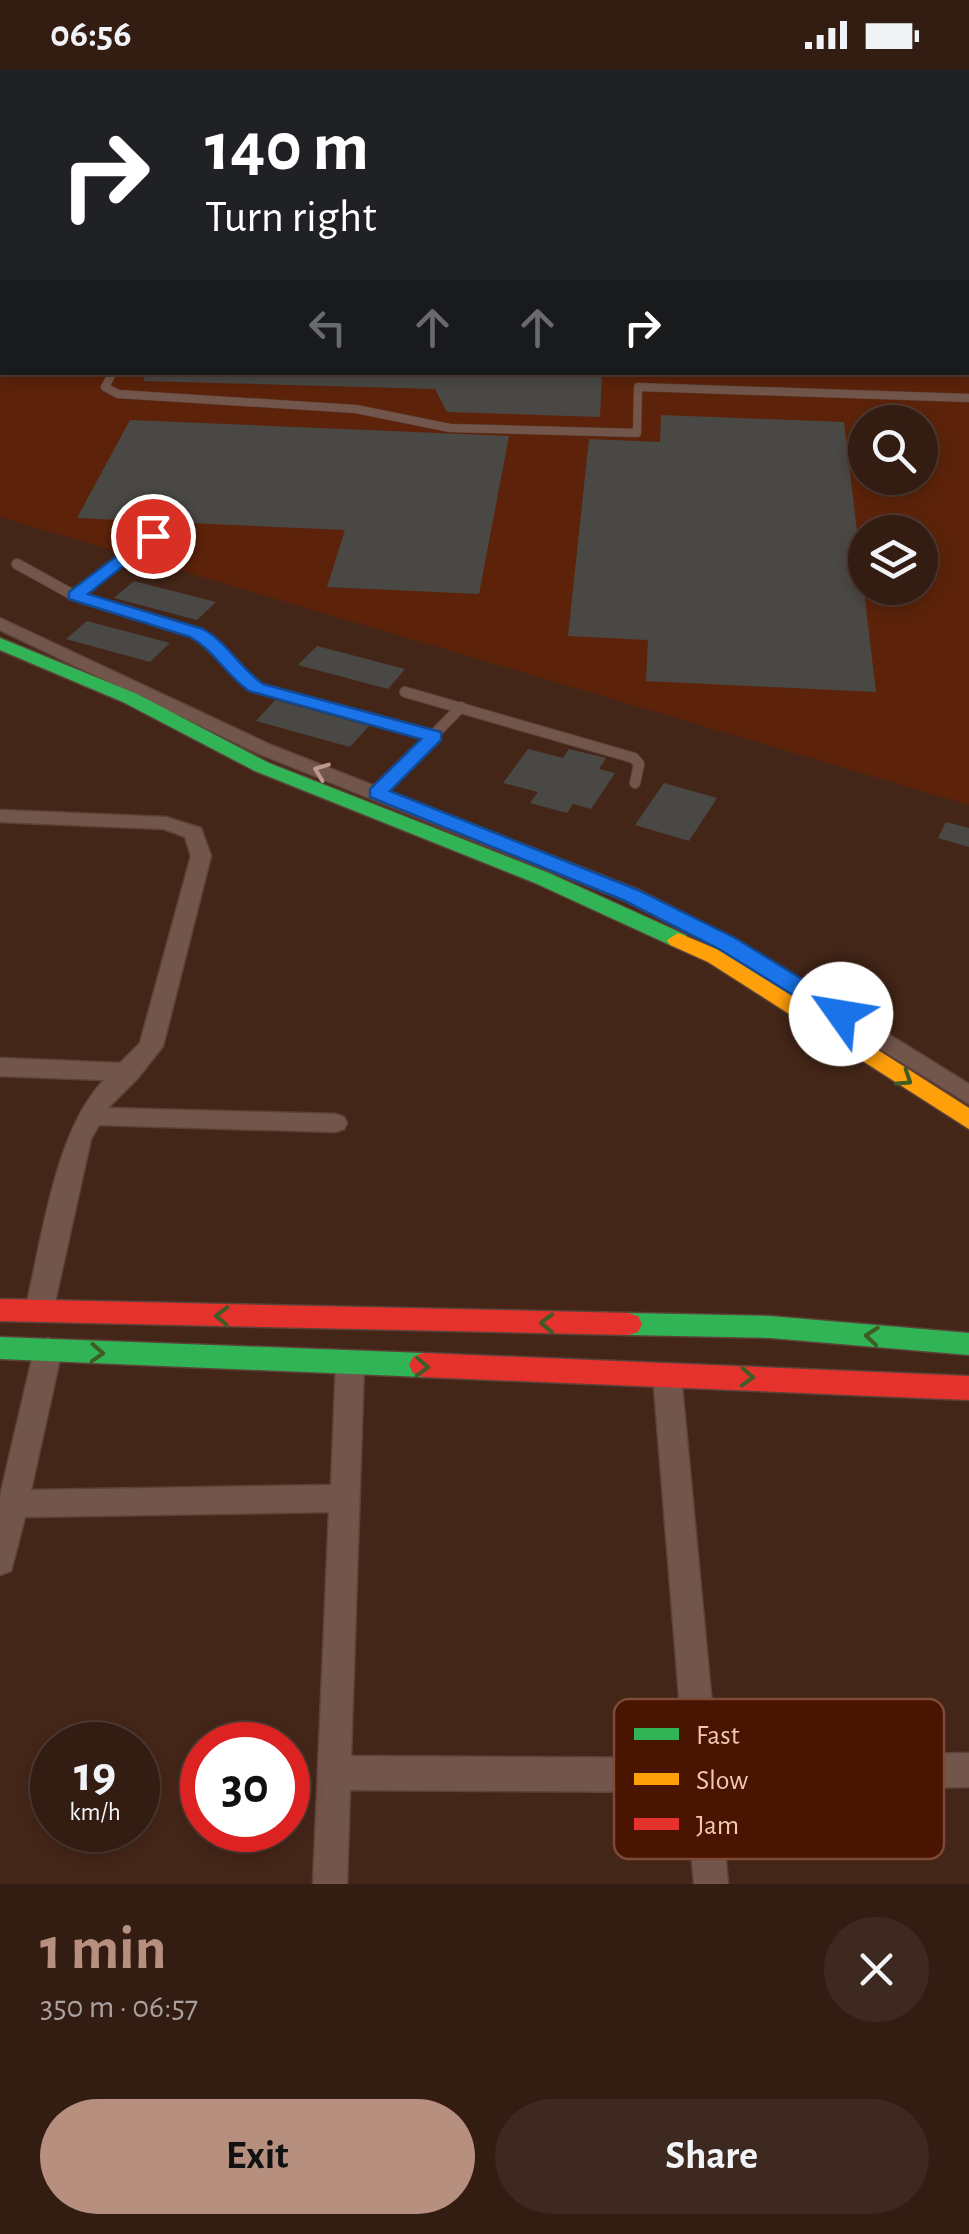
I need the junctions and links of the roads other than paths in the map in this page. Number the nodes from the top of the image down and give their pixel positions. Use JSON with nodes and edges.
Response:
{"nodes":[{"id":1,"x":111,"y":375,"type":"edge"},
{"id":2,"x":686,"y":375,"type":"edge"},
{"id":3,"x":688,"y":388,"type":"junction"},
{"id":4,"x":969,"y":398,"type":"edge"},
{"id":5,"x":153,"y":536,"type":"dead end"},
{"id":6,"x":17,"y":564,"type":"dead end"},
{"id":7,"x":75,"y":596,"type":"junction"},
{"id":8,"x":0,"y":623,"type":"edge"},
{"id":9,"x":0,"y":644,"type":"edge"},
{"id":10,"x":404,"y":692,"type":"dead end"},
{"id":11,"x":462,"y":707,"type":"junction"},
{"id":12,"x":434,"y":736,"type":"junction"},
{"id":13,"x":635,"y":783,"type":"dead end"},
{"id":14,"x":377,"y":793,"type":"junction"},
{"id":15,"x":0,"y":816,"type":"edge"},
{"id":16,"x":0,"y":1067,"type":"edge"},
{"id":17,"x":130,"y":1072,"type":"junction"},
{"id":18,"x":969,"y":1095,"type":"edge"},
{"id":19,"x":90,"y":1116,"type":"junction"},
{"id":20,"x":969,"y":1120,"type":"edge"},
{"id":21,"x":335,"y":1124,"type":"dead end"},
{"id":22,"x":0,"y":1310,"type":"edge"},
{"id":23,"x":39,"y":1310,"type":"junction"},
{"id":24,"x":969,"y":1344,"type":"edge"},
{"id":25,"x":0,"y":1348,"type":"edge"},
{"id":26,"x":48,"y":1350,"type":"junction"},
{"id":27,"x":350,"y":1364,"type":"junction"},
{"id":28,"x":667,"y":1375,"type":"junction"},
{"id":29,"x":969,"y":1388,"type":"edge"},
{"id":30,"x":344,"y":1498,"type":"junction"},
{"id":31,"x":11,"y":1504,"type":"junction"},
{"id":32,"x":0,"y":1561,"type":"edge"},
{"id":33,"x":693,"y":1699,"type":"edge"},
{"id":34,"x":944,"y":1770,"type":"edge"},
{"id":35,"x":969,"y":1770,"type":"edge"},
{"id":36,"x":333,"y":1774,"type":"junction"},
{"id":37,"x":614,"y":1775,"type":"edge"},
{"id":38,"x":708,"y":1859,"type":"edge"},
{"id":39,"x":330,"y":1884,"type":"edge"},
{"id":40,"x":711,"y":1884,"type":"edge"}],
"edges":[{"from":1,"to":3,"type":"lane"},
{"from":2,"to":3,"type":"lane"},
{"from":3,"to":4,"type":"lane"},
{"from":5,"to":7,"type":"lane"},
{"from":6,"to":7,"type":"lane"},
{"from":7,"to":12,"type":"lane"},
{"from":14,"to":8,"type":"street","one_way":true},
{"from":9,"to":20,"type":"main road","one_way":true},
{"from":10,"to":11,"type":"lane"},
{"from":11,"to":12,"type":"lane"},
{"from":11,"to":13,"type":"lane"},
{"from":12,"to":14,"type":"lane"},
{"from":14,"to":18,"type":"street"},
{"from":15,"to":17,"type":"street"},
{"from":16,"to":17,"type":"street"},
{"from":17,"to":19,"type":"street"},
{"from":19,"to":21,"type":"street"},
{"from":19,"to":23,"type":"street"},
{"from":22,"to":23,"type":"main road"},
{"from":24,"to":23,"type":"main road","one_way":true},
{"from":25,"to":26,"type":"main road"},
{"from":26,"to":27,"type":"main road","one_way":true},
{"from":26,"to":31,"type":"street"},
{"from":27,"to":28,"type":"main road","one_way":true},
{"from":27,"to":30,"type":"street"},
{"from":28,"to":29,"type":"main road","one_way":true},
{"from":28,"to":33,"type":"street"},
{"from":30,"to":31,"type":"street"},
{"from":30,"to":36,"type":"street"},
{"from":31,"to":32,"type":"street"},
{"from":34,"to":35,"type":"street"},
{"from":36,"to":37,"type":"street"},
{"from":36,"to":39,"type":"street"},
{"from":38,"to":40,"type":"street"}]}
